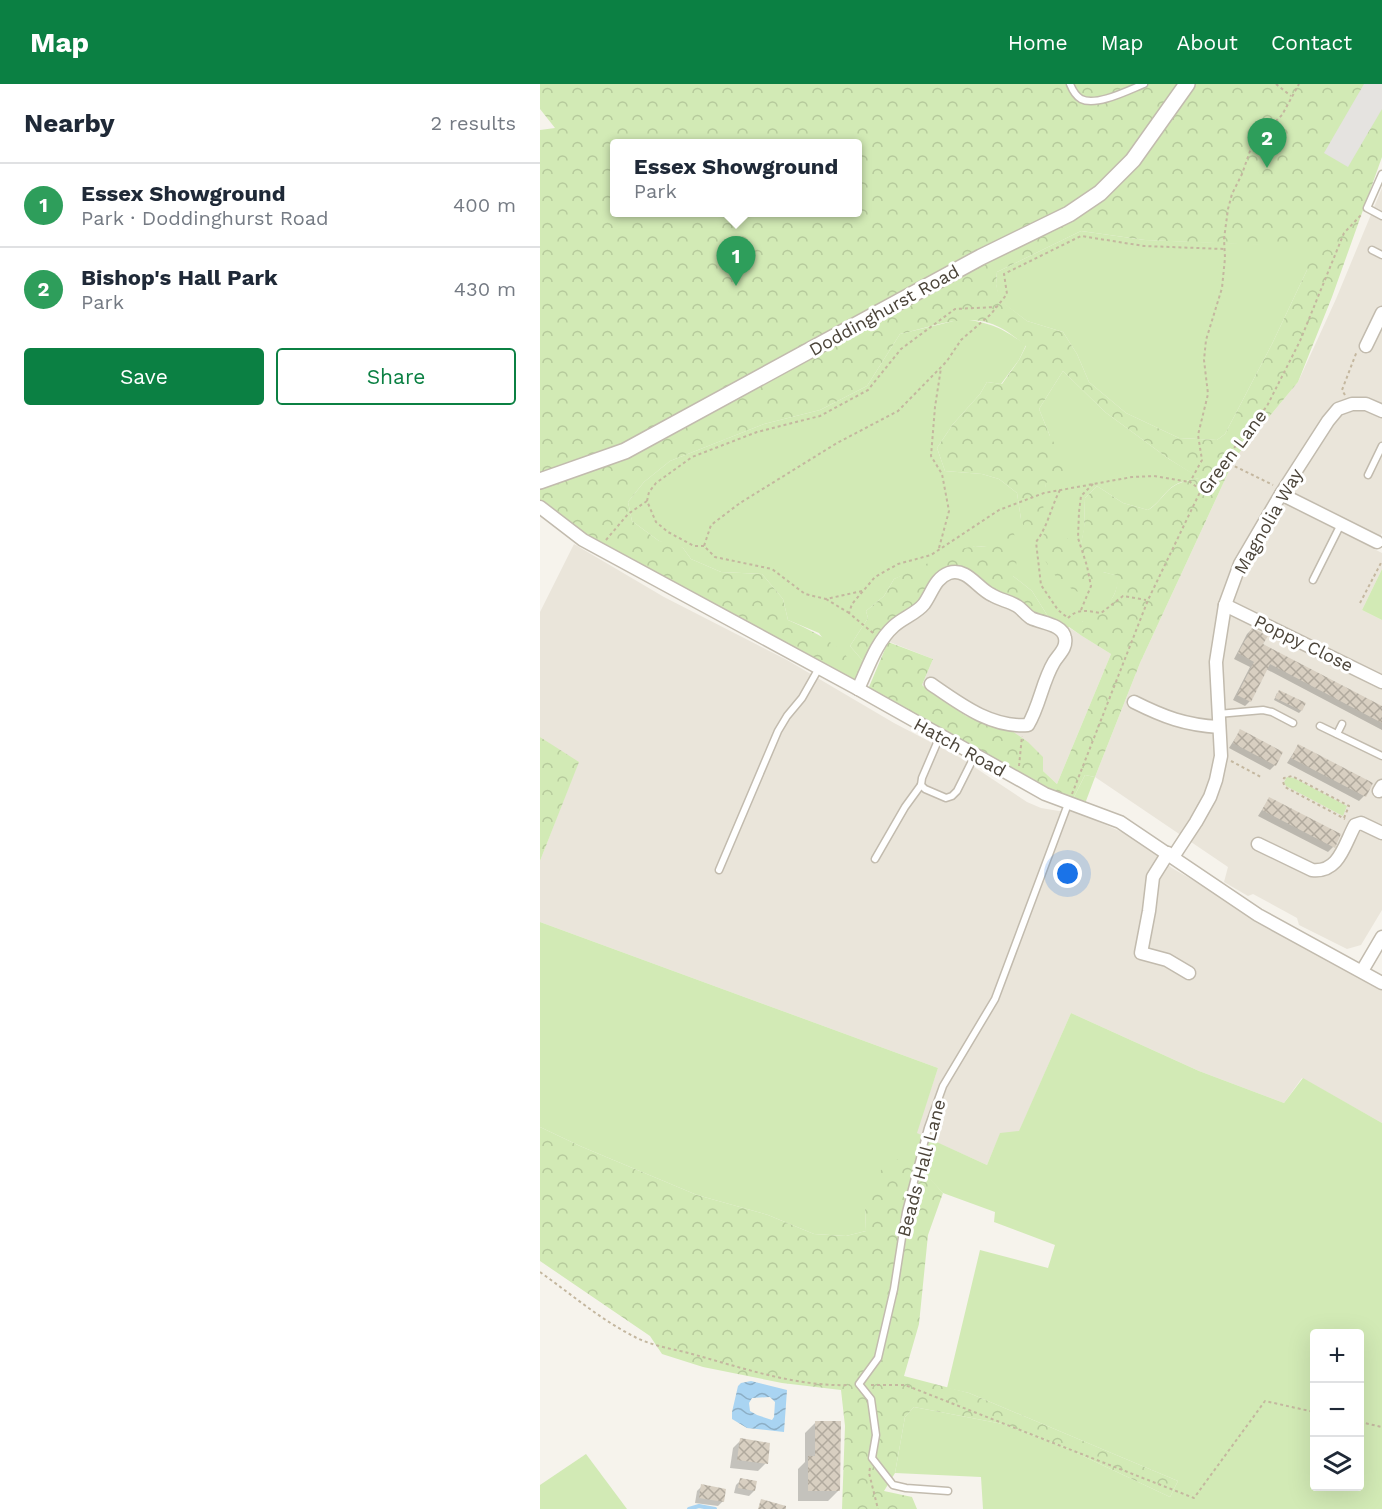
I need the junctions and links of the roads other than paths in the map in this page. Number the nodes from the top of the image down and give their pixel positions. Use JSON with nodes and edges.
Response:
{"nodes":[{"id":1,"x":1070,"y":84,"type":"edge"},
{"id":2,"x":1144,"y":84,"type":"edge"},
{"id":3,"x":1187,"y":84,"type":"edge"},
{"id":4,"x":1382,"y":174,"type":"edge"},
{"id":5,"x":1382,"y":216,"type":"edge"},
{"id":6,"x":1372,"y":250,"type":"dead end"},
{"id":7,"x":1382,"y":255,"type":"edge"},
{"id":8,"x":1382,"y":313,"type":"edge"},
{"id":9,"x":1366,"y":346,"type":"road end"},
{"id":10,"x":1382,"y":411,"type":"edge"},
{"id":11,"x":1382,"y":446,"type":"edge"},
{"id":12,"x":1368,"y":475,"type":"dead end"},
{"id":13,"x":540,"y":481,"type":"edge"},
{"id":14,"x":1282,"y":492,"type":"junction"},
{"id":15,"x":540,"y":507,"type":"edge"},
{"id":16,"x":1341,"y":524,"type":"junction"},
{"id":17,"x":1377,"y":542,"type":"dead end"},
{"id":18,"x":1312,"y":580,"type":"dead end"},
{"id":19,"x":1225,"y":605,"type":"junction"},
{"id":20,"x":819,"y":668,"type":"junction"},
{"id":21,"x":1382,"y":682,"type":"edge"},
{"id":22,"x":931,"y":684,"type":"dead end"},
{"id":23,"x":858,"y":689,"type":"junction"},
{"id":24,"x":1134,"y":702,"type":"dead end"},
{"id":25,"x":1218,"y":714,"type":"junction"},
{"id":26,"x":1293,"y":723,"type":"dead end"},
{"id":27,"x":1342,"y":724,"type":"dead end"},
{"id":28,"x":1320,"y":726,"type":"dead end"},
{"id":29,"x":1219,"y":727,"type":"junction"},
{"id":30,"x":1337,"y":734,"type":"junction"},
{"id":31,"x":940,"y":736,"type":"junction"},
{"id":32,"x":975,"y":755,"type":"junction"},
{"id":33,"x":1382,"y":756,"type":"edge"},
{"id":34,"x":921,"y":785,"type":"junction"},
{"id":35,"x":1068,"y":804,"type":"junction"},
{"id":36,"x":1382,"y":833,"type":"edge"},
{"id":37,"x":1258,"y":844,"type":"dead end"},
{"id":38,"x":1171,"y":855,"type":"junction"},
{"id":39,"x":875,"y":859,"type":"dead end"},
{"id":40,"x":719,"y":870,"type":"dead end"},
{"id":41,"x":1382,"y":937,"type":"edge"},
{"id":42,"x":1362,"y":971,"type":"junction"},
{"id":43,"x":1189,"y":973,"type":"dead end"},
{"id":44,"x":1382,"y":983,"type":"edge"},
{"id":45,"x":948,"y":1491,"type":"dead end"}],
"edges":[{"from":1,"to":2,"type":"lane"},
{"from":3,"to":13,"type":"street","name":"Doddinghurst Road"},
{"from":4,"to":5,"type":"lane"},
{"from":6,"to":7,"type":"lane"},
{"from":8,"to":9,"type":"street"},
{"from":10,"to":14,"type":"street","name":"Magnolia Way"},
{"from":11,"to":12,"type":"lane"},
{"from":14,"to":16,"type":"street"},
{"from":14,"to":19,"type":"street","name":"Magnolia Way"},
{"from":15,"to":20,"type":"street","name":"Hatch Road"},
{"from":16,"to":17,"type":"street"},
{"from":16,"to":18,"type":"lane"},
{"from":19,"to":21,"type":"street","name":"Poppy Close"},
{"from":19,"to":25,"type":"street","name":"Magnolia Way"},
{"from":20,"to":23,"type":"street","name":"Hatch Road"},
{"from":20,"to":40,"type":"lane"},
{"from":22,"to":23,"type":"street"},
{"from":23,"to":31,"type":"street","name":"Hatch Road"},
{"from":24,"to":29,"type":"street"},
{"from":25,"to":26,"type":"lane"},
{"from":25,"to":29,"type":"street","name":"Magnolia Way"},
{"from":27,"to":30,"type":"lane"},
{"from":28,"to":30,"type":"lane"},
{"from":29,"to":38,"type":"street","name":"Magnolia Way"},
{"from":30,"to":33,"type":"lane"},
{"from":31,"to":32,"type":"street","name":"Hatch Road"},
{"from":31,"to":34,"type":"lane"},
{"from":32,"to":34,"type":"lane"},
{"from":32,"to":35,"type":"street","name":"Hatch Road"},
{"from":34,"to":39,"type":"lane"},
{"from":35,"to":38,"type":"street","name":"Hatch Road"},
{"from":35,"to":45,"type":"lane","name":"Beads Hall Lane"},
{"from":36,"to":37,"type":"street"},
{"from":38,"to":42,"type":"street","name":"Hatch Road"},
{"from":38,"to":43,"type":"street","name":"Magnolia Way"},
{"from":41,"to":42,"type":"street"},
{"from":42,"to":44,"type":"street","name":"Hatch Road"}]}
